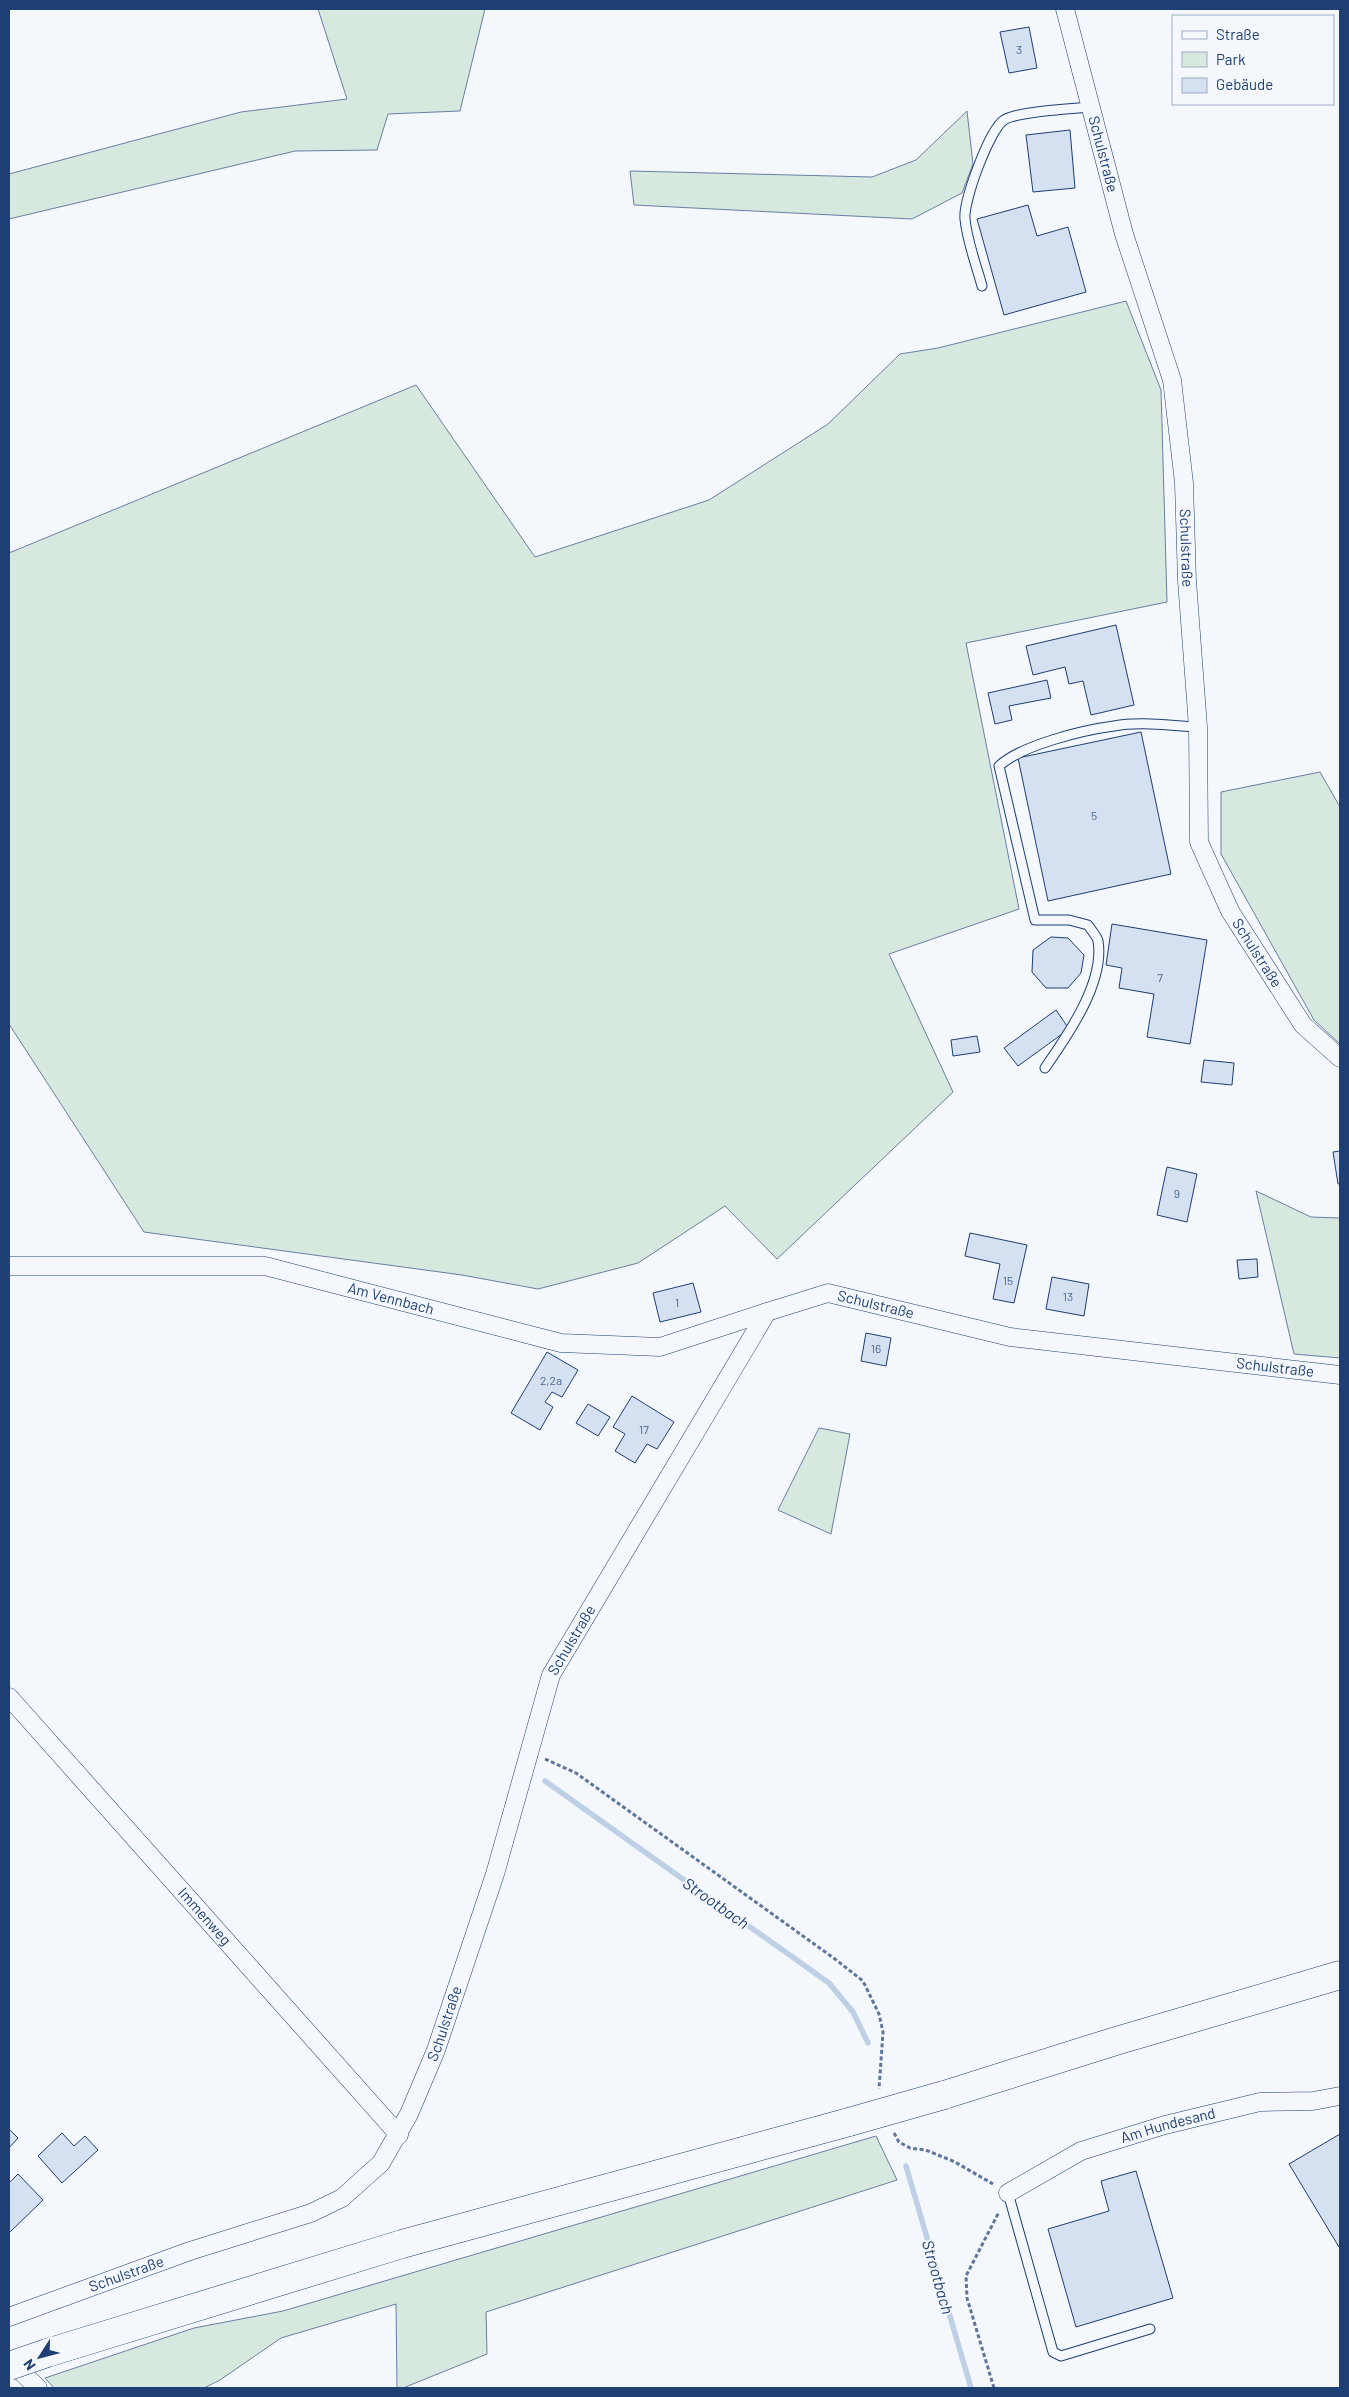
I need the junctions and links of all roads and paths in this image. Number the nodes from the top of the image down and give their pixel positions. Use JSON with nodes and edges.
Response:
{"nodes":[{"id":1,"x":1065,"y":9,"type":"edge"},
{"id":2,"x":1091,"y":107,"type":"junction"},
{"id":3,"x":982,"y":286,"type":"dead end"},
{"id":4,"x":1198,"y":727,"type":"junction"},
{"id":5,"x":1340,"y":1058,"type":"edge"},
{"id":6,"x":1045,"y":1068,"type":"dead end"},
{"id":7,"x":9,"y":1266,"type":"edge"},
{"id":8,"x":767,"y":1312,"type":"junction"},
{"id":9,"x":1340,"y":1375,"type":"edge"},
{"id":10,"x":9,"y":1697,"type":"edge"},
{"id":11,"x":528,"y":1751,"type":"junction"},
{"id":12,"x":1340,"y":1974,"type":"edge"},
{"id":13,"x":872,"y":1998,"type":"dead end"},
{"id":14,"x":1340,"y":2096,"type":"edge"},
{"id":15,"x":398,"y":2136,"type":"junction"},
{"id":16,"x":1008,"y":2193,"type":"junction"},
{"id":17,"x":9,"y":2317,"type":"edge"},
{"id":18,"x":1150,"y":2329,"type":"dead end"},
{"id":19,"x":9,"y":2360,"type":"edge"},
{"id":20,"x":9,"y":2366,"type":"edge"},
{"id":21,"x":38,"y":2388,"type":"edge"},
{"id":22,"x":994,"y":2388,"type":"edge"}],
"edges":[{"from":1,"to":2,"type":"street","name":"Schulstraße"},
{"from":2,"to":3,"type":"lane"},
{"from":2,"to":4,"type":"street","name":"Schulstraße"},
{"from":4,"to":5,"type":"street","name":"Schulstraße"},
{"from":4,"to":6,"type":"lane"},
{"from":7,"to":8,"type":"street","name":"Am Vennbach"},
{"from":8,"to":9,"type":"street","name":"Schulstraße"},
{"from":8,"to":11,"type":"street","name":"Schulstraße"},
{"from":10,"to":15,"type":"street","name":"Immenweg"},
{"from":11,"to":13,"type":"path"},
{"from":11,"to":15,"type":"street","name":"Schulstraße"},
{"from":12,"to":20,"type":"main road","bridge":true},
{"from":14,"to":16,"type":"street","name":"Am Hundesand"},
{"from":15,"to":17,"type":"street","name":"Schulstraße"},
{"from":16,"to":18,"type":"lane"},
{"from":16,"to":22,"type":"path"},
{"from":19,"to":21,"type":"street"}]}
